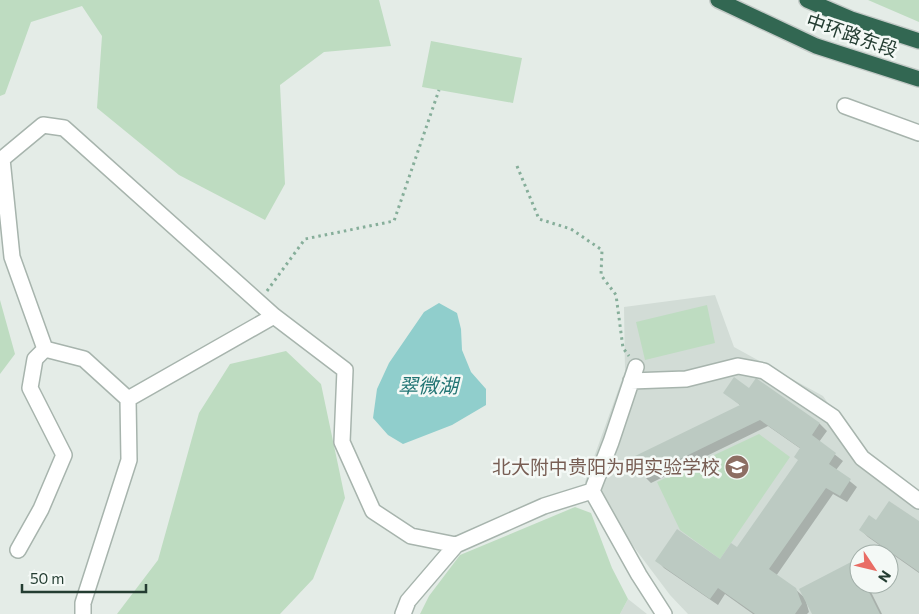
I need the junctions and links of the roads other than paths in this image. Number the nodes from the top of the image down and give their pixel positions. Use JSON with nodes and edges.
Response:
{"nodes":[{"id":1,"x":718,"y":0,"type":"edge"},
{"id":2,"x":807,"y":0,"type":"edge"},
{"id":3,"x":919,"y":41,"type":"edge"},
{"id":4,"x":919,"y":79,"type":"edge"},
{"id":5,"x":845,"y":106,"type":"dead end"},
{"id":6,"x":919,"y":133,"type":"edge"},
{"id":7,"x":274,"y":316,"type":"junction"},
{"id":8,"x":45,"y":349,"type":"junction"},
{"id":9,"x":636,"y":367,"type":"road end"},
{"id":10,"x":631,"y":382,"type":"junction"},
{"id":11,"x":128,"y":399,"type":"junction"},
{"id":12,"x":592,"y":491,"type":"junction"},
{"id":13,"x":919,"y":501,"type":"edge"},
{"id":14,"x":456,"y":545,"type":"junction"},
{"id":15,"x":18,"y":550,"type":"dead end"},
{"id":16,"x":83,"y":614,"type":"edge"},
{"id":17,"x":403,"y":614,"type":"edge"},
{"id":18,"x":664,"y":614,"type":"edge"}],
"edges":[{"from":1,"to":4,"type":"highway","name":"中环路东段"},
{"from":2,"to":3,"type":"highway","name":"中环路东段"},
{"from":5,"to":6,"type":"street"},
{"from":7,"to":8,"type":"street"},
{"from":7,"to":11,"type":"street"},
{"from":7,"to":14,"type":"street"},
{"from":8,"to":11,"type":"street"},
{"from":8,"to":15,"type":"street"},
{"from":9,"to":10,"type":"street"},
{"from":10,"to":12,"type":"street"},
{"from":10,"to":13,"type":"street"},
{"from":11,"to":16,"type":"street"},
{"from":12,"to":14,"type":"street"},
{"from":12,"to":18,"type":"street"},
{"from":14,"to":17,"type":"street"}]}
